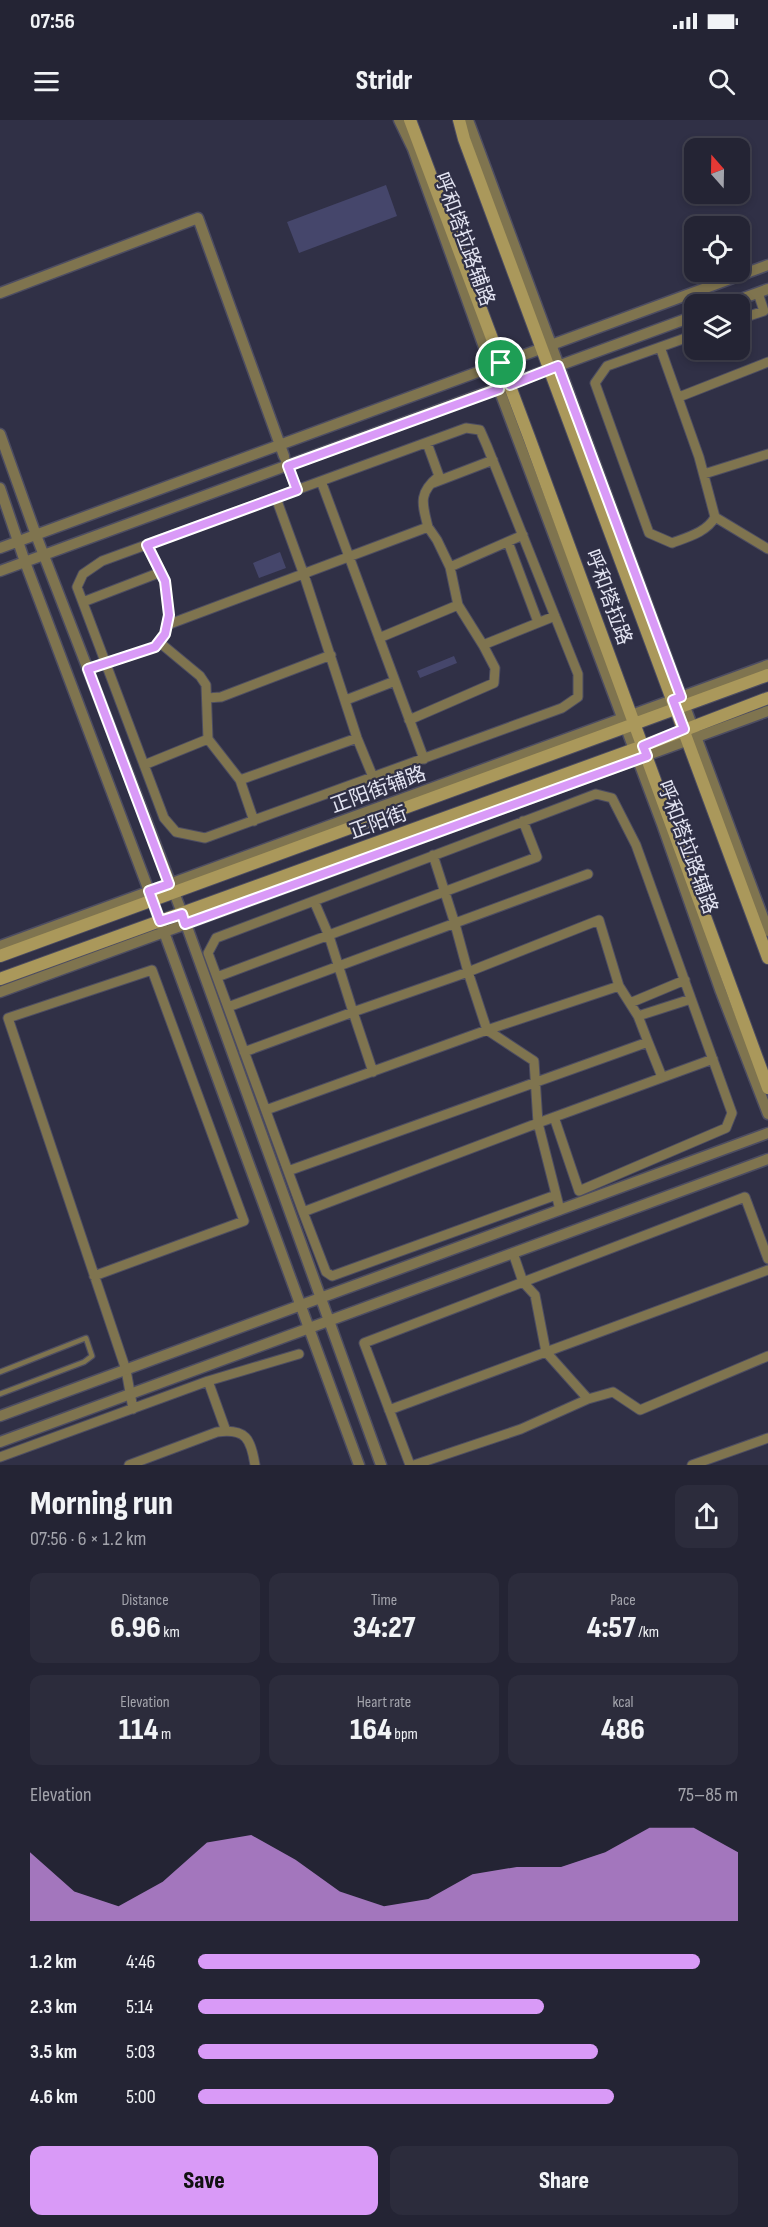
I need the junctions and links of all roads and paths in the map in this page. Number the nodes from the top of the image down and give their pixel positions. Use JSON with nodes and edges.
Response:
{"nodes":[{"id":1,"x":399,"y":120,"type":"edge"},
{"id":2,"x":410,"y":120,"type":"edge"},
{"id":3,"x":459,"y":120,"type":"edge"},
{"id":4,"x":468,"y":120,"type":"edge"},
{"id":5,"x":768,"y":265,"type":"edge"},
{"id":6,"x":763,"y":291,"type":"edge"},
{"id":7,"x":0,"y":293,"type":"edge"},
{"id":8,"x":767,"y":313,"type":"edge"},
{"id":9,"x":750,"y":317,"type":"edge"},
{"id":10,"x":684,"y":320,"type":"edge"},
{"id":11,"x":684,"y":339,"type":"edge"},
{"id":12,"x":547,"y":346,"type":"junction"},
{"id":13,"x":660,"y":347,"type":"junction"},
{"id":14,"x":768,"y":362,"type":"edge"},
{"id":15,"x":497,"y":364,"type":"junction"},
{"id":16,"x":554,"y":368,"type":"junction"},
{"id":17,"x":505,"y":387,"type":"junction"},
{"id":18,"x":679,"y":397,"type":"junction"},
{"id":19,"x":0,"y":434,"type":"edge"},
{"id":20,"x":427,"y":443,"type":"junction"},
{"id":21,"x":280,"y":445,"type":"junction"},
{"id":22,"x":768,"y":454,"type":"edge"},
{"id":23,"x":493,"y":460,"type":"junction"},
{"id":24,"x":286,"y":461,"type":"junction"},
{"id":25,"x":704,"y":474,"type":"junction"},
{"id":26,"x":321,"y":482,"type":"junction"},
{"id":27,"x":428,"y":485,"type":"junction"},
{"id":28,"x":0,"y":488,"type":"edge"},
{"id":29,"x":297,"y":490,"type":"junction"},
{"id":30,"x":276,"y":498,"type":"junction"},
{"id":31,"x":716,"y":516,"type":"junction"},
{"id":32,"x":428,"y":527,"type":"junction"},
{"id":33,"x":36,"y":535,"type":"junction"},
{"id":34,"x":523,"y":535,"type":"junction"},
{"id":35,"x":19,"y":541,"type":"junction"},
{"id":36,"x":508,"y":542,"type":"junction"},
{"id":37,"x":147,"y":545,"type":"junction"},
{"id":38,"x":0,"y":548,"type":"edge"},
{"id":39,"x":768,"y":549,"type":"edge"},
{"id":40,"x":44,"y":555,"type":"junction"},
{"id":41,"x":348,"y":556,"type":"junction"},
{"id":42,"x":26,"y":562,"type":"junction"},
{"id":43,"x":450,"y":567,"type":"junction"},
{"id":44,"x":0,"y":571,"type":"edge"},
{"id":45,"x":160,"y":572,"type":"junction"},
{"id":46,"x":304,"y":575,"type":"junction"},
{"id":47,"x":83,"y":602,"type":"junction"},
{"id":48,"x":458,"y":605,"type":"junction"},
{"id":49,"x":555,"y":616,"type":"junction"},
{"id":50,"x":538,"y":622,"type":"junction"},
{"id":51,"x":167,"y":625,"type":"junction"},
{"id":52,"x":379,"y":638,"type":"junction"},
{"id":53,"x":159,"y":642,"type":"junction"},
{"id":54,"x":483,"y":645,"type":"junction"},
{"id":55,"x":331,"y":655,"type":"junction"},
{"id":56,"x":106,"y":662,"type":"junction"},
{"id":57,"x":768,"y":665,"type":"edge"},
{"id":58,"x":88,"y":669,"type":"junction"},
{"id":59,"x":768,"y":675,"type":"edge"},
{"id":60,"x":395,"y":681,"type":"junction"},
{"id":61,"x":207,"y":698,"type":"junction"},
{"id":62,"x":768,"y":698,"type":"edge"},
{"id":63,"x":346,"y":700,"type":"junction"},
{"id":64,"x":678,"y":702,"type":"junction"},
{"id":65,"x":768,"y":711,"type":"edge"},
{"id":66,"x":409,"y":720,"type":"junction"},
{"id":67,"x":628,"y":722,"type":"junction"},
{"id":68,"x":690,"y":734,"type":"junction"},
{"id":69,"x":357,"y":738,"type":"junction"},
{"id":70,"x":208,"y":739,"type":"junction"},
{"id":71,"x":640,"y":753,"type":"junction"},
{"id":72,"x":424,"y":759,"type":"junction"},
{"id":73,"x":144,"y":765,"type":"junction"},
{"id":74,"x":373,"y":777,"type":"junction"},
{"id":75,"x":240,"y":780,"type":"junction"},
{"id":76,"x":254,"y":820,"type":"junction"},
{"id":77,"x":523,"y":821,"type":"junction"},
{"id":78,"x":433,"y":855,"type":"junction"},
{"id":79,"x":588,"y":874,"type":"dead end"},
{"id":80,"x":171,"y":888,"type":"junction"},
{"id":81,"x":445,"y":891,"type":"junction"},
{"id":82,"x":151,"y":896,"type":"junction"},
{"id":83,"x":314,"y":901,"type":"junction"},
{"id":84,"x":183,"y":919,"type":"junction"},
{"id":85,"x":455,"y":924,"type":"junction"},
{"id":86,"x":163,"y":927,"type":"junction"},
{"id":87,"x":768,"y":931,"type":"edge"},
{"id":88,"x":329,"y":936,"type":"junction"},
{"id":89,"x":0,"y":946,"type":"edge"},
{"id":90,"x":0,"y":956,"type":"edge"},
{"id":91,"x":768,"y":958,"type":"edge"},
{"id":92,"x":337,"y":967,"type":"junction"},
{"id":93,"x":468,"y":972,"type":"junction"},
{"id":94,"x":217,"y":977,"type":"junction"},
{"id":95,"x":0,"y":980,"type":"edge"},
{"id":96,"x":685,"y":980,"type":"junction"},
{"id":97,"x":619,"y":986,"type":"junction"},
{"id":98,"x":0,"y":992,"type":"edge"},
{"id":99,"x":691,"y":999,"type":"junction"},
{"id":100,"x":630,"y":1003,"type":"junction"},
{"id":101,"x":228,"y":1007,"type":"junction"},
{"id":102,"x":353,"y":1012,"type":"junction"},
{"id":103,"x":638,"y":1016,"type":"junction"},
{"id":104,"x":487,"y":1030,"type":"junction"},
{"id":105,"x":648,"y":1042,"type":"junction"},
{"id":106,"x":244,"y":1052,"type":"junction"},
{"id":107,"x":713,"y":1059,"type":"junction"},
{"id":108,"x":373,"y":1072,"type":"junction"},
{"id":109,"x":662,"y":1077,"type":"junction"},
{"id":110,"x":535,"y":1082,"type":"junction"},
{"id":111,"x":768,"y":1088,"type":"edge"},
{"id":112,"x":266,"y":1110,"type":"junction"},
{"id":113,"x":768,"y":1114,"type":"edge"},
{"id":114,"x":555,"y":1117,"type":"junction"},
{"id":115,"x":537,"y":1123,"type":"junction"},
{"id":116,"x":768,"y":1133,"type":"edge"},
{"id":117,"x":768,"y":1159,"type":"edge"},
{"id":118,"x":288,"y":1171,"type":"junction"},
{"id":119,"x":556,"y":1195,"type":"junction"},
{"id":120,"x":580,"y":1196,"type":"junction"},
{"id":121,"x":560,"y":1210,"type":"junction"},
{"id":122,"x":303,"y":1212,"type":"junction"},
{"id":123,"x":513,"y":1252,"type":"junction"},
{"id":124,"x":768,"y":1259,"type":"edge"},
{"id":125,"x":768,"y":1270,"type":"edge"},
{"id":126,"x":94,"y":1276,"type":"junction"},
{"id":127,"x":524,"y":1282,"type":"junction"},
{"id":128,"x":320,"y":1299,"type":"junction"},
{"id":129,"x":302,"y":1305,"type":"junction"},
{"id":130,"x":327,"y":1321,"type":"junction"},
{"id":131,"x":309,"y":1328,"type":"junction"},
{"id":132,"x":546,"y":1352,"type":"junction"},
{"id":133,"x":299,"y":1354,"type":"dead end"},
{"id":134,"x":768,"y":1356,"type":"edge"},
{"id":135,"x":126,"y":1370,"type":"junction"},
{"id":136,"x":0,"y":1372,"type":"edge"},
{"id":137,"x":208,"y":1381,"type":"junction"},
{"id":138,"x":0,"y":1394,"type":"edge"},
{"id":139,"x":131,"y":1394,"type":"junction"},
{"id":140,"x":588,"y":1399,"type":"junction"},
{"id":141,"x":133,"y":1409,"type":"junction"},
{"id":142,"x":389,"y":1410,"type":"junction"},
{"id":143,"x":0,"y":1416,"type":"edge"},
{"id":144,"x":226,"y":1431,"type":"junction"},
{"id":145,"x":768,"y":1438,"type":"edge"},
{"id":146,"x":0,"y":1442,"type":"edge"},
{"id":147,"x":0,"y":1458,"type":"edge"},
{"id":148,"x":129,"y":1465,"type":"edge"},
{"id":149,"x":255,"y":1465,"type":"edge"},
{"id":150,"x":359,"y":1465,"type":"edge"},
{"id":151,"x":381,"y":1465,"type":"edge"},
{"id":152,"x":410,"y":1465,"type":"edge"},
{"id":153,"x":414,"y":1465,"type":"edge"},
{"id":154,"x":692,"y":1465,"type":"edge"}],
"edges":[{"from":1,"to":15,"type":"street","name":"呼和塔拉路辅路"},
{"from":2,"to":15,"type":"main road","name":"呼和塔拉路"},
{"from":3,"to":12,"type":"main road","name":"呼和塔拉路"},
{"from":4,"to":12,"type":"street"},
{"from":5,"to":12,"type":"street"},
{"from":6,"to":8,"type":"street"},
{"from":7,"to":21,"type":"street"},
{"from":8,"to":9,"type":"street"},
{"from":10,"to":16,"type":"street"},
{"from":11,"to":13,"type":"street"},
{"from":12,"to":15,"type":"street"},
{"from":12,"to":16,"type":"main road","name":"呼和塔拉路"},
{"from":13,"to":18,"type":"street"},
{"from":13,"to":31,"type":"street"},
{"from":14,"to":18,"type":"street"},
{"from":15,"to":17,"type":"main road","name":"呼和塔拉路"},
{"from":15,"to":21,"type":"street"},
{"from":16,"to":17,"type":"street"},
{"from":16,"to":64,"type":"main road","name":"呼和塔拉路"},
{"from":17,"to":24,"type":"street"},
{"from":17,"to":67,"type":"main road","name":"呼和塔拉路"},
{"from":18,"to":25,"type":"street"},
{"from":19,"to":33,"type":"street"},
{"from":20,"to":23,"type":"street"},
{"from":20,"to":26,"type":"street"},
{"from":20,"to":27,"type":"street"},
{"from":21,"to":24,"type":"street"},
{"from":21,"to":33,"type":"street"},
{"from":22,"to":25,"type":"street"},
{"from":23,"to":27,"type":"street"},
{"from":23,"to":34,"type":"street"},
{"from":24,"to":29,"type":"street"},
{"from":24,"to":40,"type":"street"},
{"from":25,"to":31,"type":"street"},
{"from":26,"to":29,"type":"street"},
{"from":26,"to":41,"type":"street"},
{"from":27,"to":32,"type":"street"},
{"from":28,"to":35,"type":"street"},
{"from":29,"to":30,"type":"street"},
{"from":30,"to":37,"type":"street"},
{"from":30,"to":46,"type":"street"},
{"from":31,"to":39,"type":"street"},
{"from":32,"to":41,"type":"street"},
{"from":32,"to":43,"type":"street"},
{"from":33,"to":35,"type":"street"},
{"from":33,"to":40,"type":"street"},
{"from":34,"to":36,"type":"street"},
{"from":34,"to":49,"type":"street"},
{"from":35,"to":38,"type":"street"},
{"from":35,"to":42,"type":"street"},
{"from":36,"to":43,"type":"street"},
{"from":36,"to":50,"type":"street"},
{"from":37,"to":45,"type":"street"},
{"from":37,"to":47,"type":"street"},
{"from":40,"to":42,"type":"street"},
{"from":40,"to":58,"type":"street"},
{"from":41,"to":46,"type":"street"},
{"from":41,"to":52,"type":"street"},
{"from":42,"to":44,"type":"street"},
{"from":42,"to":82,"type":"street"},
{"from":43,"to":48,"type":"street"},
{"from":45,"to":47,"type":"street"},
{"from":45,"to":51,"type":"street"},
{"from":46,"to":51,"type":"street"},
{"from":46,"to":55,"type":"street"},
{"from":47,"to":56,"type":"street"},
{"from":48,"to":52,"type":"street"},
{"from":48,"to":54,"type":"street"},
{"from":49,"to":50,"type":"street"},
{"from":49,"to":72,"type":"street"},
{"from":50,"to":54,"type":"street"},
{"from":51,"to":53,"type":"street"},
{"from":52,"to":60,"type":"street"},
{"from":53,"to":56,"type":"street"},
{"from":53,"to":61,"type":"street"},
{"from":54,"to":66,"type":"street"},
{"from":55,"to":61,"type":"street"},
{"from":55,"to":63,"type":"street"},
{"from":56,"to":58,"type":"street"},
{"from":56,"to":73,"type":"street"},
{"from":57,"to":64,"type":"street"},
{"from":58,"to":80,"type":"street"},
{"from":59,"to":64,"type":"main road"},
{"from":60,"to":63,"type":"street"},
{"from":60,"to":66,"type":"street"},
{"from":61,"to":70,"type":"street"},
{"from":62,"to":68,"type":"main road","name":"正阳街"},
{"from":63,"to":69,"type":"street"},
{"from":64,"to":67,"type":"main road"},
{"from":64,"to":68,"type":"main road","name":"呼和塔拉路"},
{"from":65,"to":68,"type":"street"},
{"from":66,"to":72,"type":"street"},
{"from":67,"to":71,"type":"main road","name":"呼和塔拉路"},
{"from":67,"to":80,"type":"main road"},
{"from":68,"to":71,"type":"main road","name":"正阳街"},
{"from":68,"to":87,"type":"street"},
{"from":68,"to":91,"type":"main road","name":"呼和塔拉路"},
{"from":69,"to":74,"type":"street"},
{"from":69,"to":75,"type":"street"},
{"from":70,"to":73,"type":"street"},
{"from":70,"to":75,"type":"street"},
{"from":71,"to":84,"type":"main road","name":"正阳街"},
{"from":71,"to":111,"type":"main road","name":"呼和塔拉路"},
{"from":71,"to":113,"type":"street","name":"呼和塔拉路辅路"},
{"from":72,"to":74,"type":"street"},
{"from":73,"to":76,"type":"street"},
{"from":74,"to":76,"type":"street"},
{"from":75,"to":76,"type":"street"},
{"from":77,"to":78,"type":"street"},
{"from":77,"to":81,"type":"street"},
{"from":77,"to":96,"type":"street"},
{"from":78,"to":81,"type":"street"},
{"from":78,"to":83,"type":"street"},
{"from":79,"to":85,"type":"street"},
{"from":80,"to":82,"type":"main road"},
{"from":80,"to":84,"type":"street"},
{"from":81,"to":85,"type":"street"},
{"from":81,"to":88,"type":"street"},
{"from":82,"to":86,"type":"street"},
{"from":82,"to":89,"type":"street"},
{"from":82,"to":90,"type":"main road"},
{"from":83,"to":88,"type":"street"},
{"from":83,"to":94,"type":"street"},
{"from":84,"to":86,"type":"main road","name":"正阳街"},
{"from":84,"to":128,"type":"street"},
{"from":85,"to":92,"type":"street"},
{"from":85,"to":93,"type":"street"},
{"from":86,"to":95,"type":"main road","name":"正阳街"},
{"from":86,"to":98,"type":"street"},
{"from":86,"to":129,"type":"street"},
{"from":88,"to":92,"type":"street"},
{"from":88,"to":94,"type":"street"},
{"from":92,"to":101,"type":"street"},
{"from":92,"to":102,"type":"street"},
{"from":93,"to":97,"type":"street"},
{"from":93,"to":102,"type":"street"},
{"from":93,"to":104,"type":"street"},
{"from":94,"to":101,"type":"street"},
{"from":96,"to":99,"type":"street"},
{"from":96,"to":100,"type":"street"},
{"from":97,"to":100,"type":"street"},
{"from":97,"to":104,"type":"street"},
{"from":99,"to":103,"type":"street"},
{"from":99,"to":107,"type":"street"},
{"from":100,"to":103,"type":"street"},
{"from":101,"to":106,"type":"street"},
{"from":102,"to":106,"type":"street"},
{"from":102,"to":108,"type":"street"},
{"from":103,"to":105,"type":"street"},
{"from":104,"to":108,"type":"street"},
{"from":104,"to":110,"type":"street"},
{"from":105,"to":109,"type":"street"},
{"from":105,"to":110,"type":"street"},
{"from":106,"to":112,"type":"street"},
{"from":107,"to":109,"type":"street"},
{"from":107,"to":120,"type":"street"},
{"from":108,"to":112,"type":"street"},
{"from":109,"to":114,"type":"street"},
{"from":110,"to":115,"type":"street"},
{"from":110,"to":118,"type":"street"},
{"from":112,"to":118,"type":"street"},
{"from":114,"to":115,"type":"street"},
{"from":114,"to":120,"type":"street"},
{"from":115,"to":119,"type":"street"},
{"from":115,"to":122,"type":"street"},
{"from":116,"to":120,"type":"street"},
{"from":117,"to":123,"type":"street"},
{"from":118,"to":122,"type":"street"},
{"from":119,"to":121,"type":"street"},
{"from":119,"to":122,"type":"street"},
{"from":120,"to":121,"type":"street"},
{"from":121,"to":128,"type":"street"},
{"from":123,"to":127,"type":"street"},
{"from":123,"to":130,"type":"street"},
{"from":124,"to":127,"type":"street"},
{"from":125,"to":132,"type":"street"},
{"from":126,"to":126,"type":"street"},
{"from":126,"to":135,"type":"street"},
{"from":127,"to":132,"type":"street"},
{"from":127,"to":142,"type":"street"},
{"from":128,"to":129,"type":"street"},
{"from":128,"to":130,"type":"street"},
{"from":129,"to":131,"type":"street"},
{"from":129,"to":135,"type":"street"},
{"from":130,"to":131,"type":"street"},
{"from":130,"to":151,"type":"street"},
{"from":131,"to":139,"type":"street"},
{"from":131,"to":150,"type":"street"},
{"from":132,"to":140,"type":"street"},
{"from":132,"to":142,"type":"street"},
{"from":133,"to":137,"type":"street"},
{"from":134,"to":140,"type":"street"},
{"from":135,"to":139,"type":"street"},
{"from":135,"to":143,"type":"street"},
{"from":136,"to":138,"type":"lane"},
{"from":137,"to":141,"type":"street"},
{"from":137,"to":144,"type":"street"},
{"from":139,"to":141,"type":"street"},
{"from":139,"to":146,"type":"street"},
{"from":140,"to":153,"type":"street"},
{"from":141,"to":147,"type":"street"},
{"from":142,"to":152,"type":"street"},
{"from":144,"to":148,"type":"street"},
{"from":144,"to":149,"type":"street"},
{"from":145,"to":154,"type":"street"}]}
